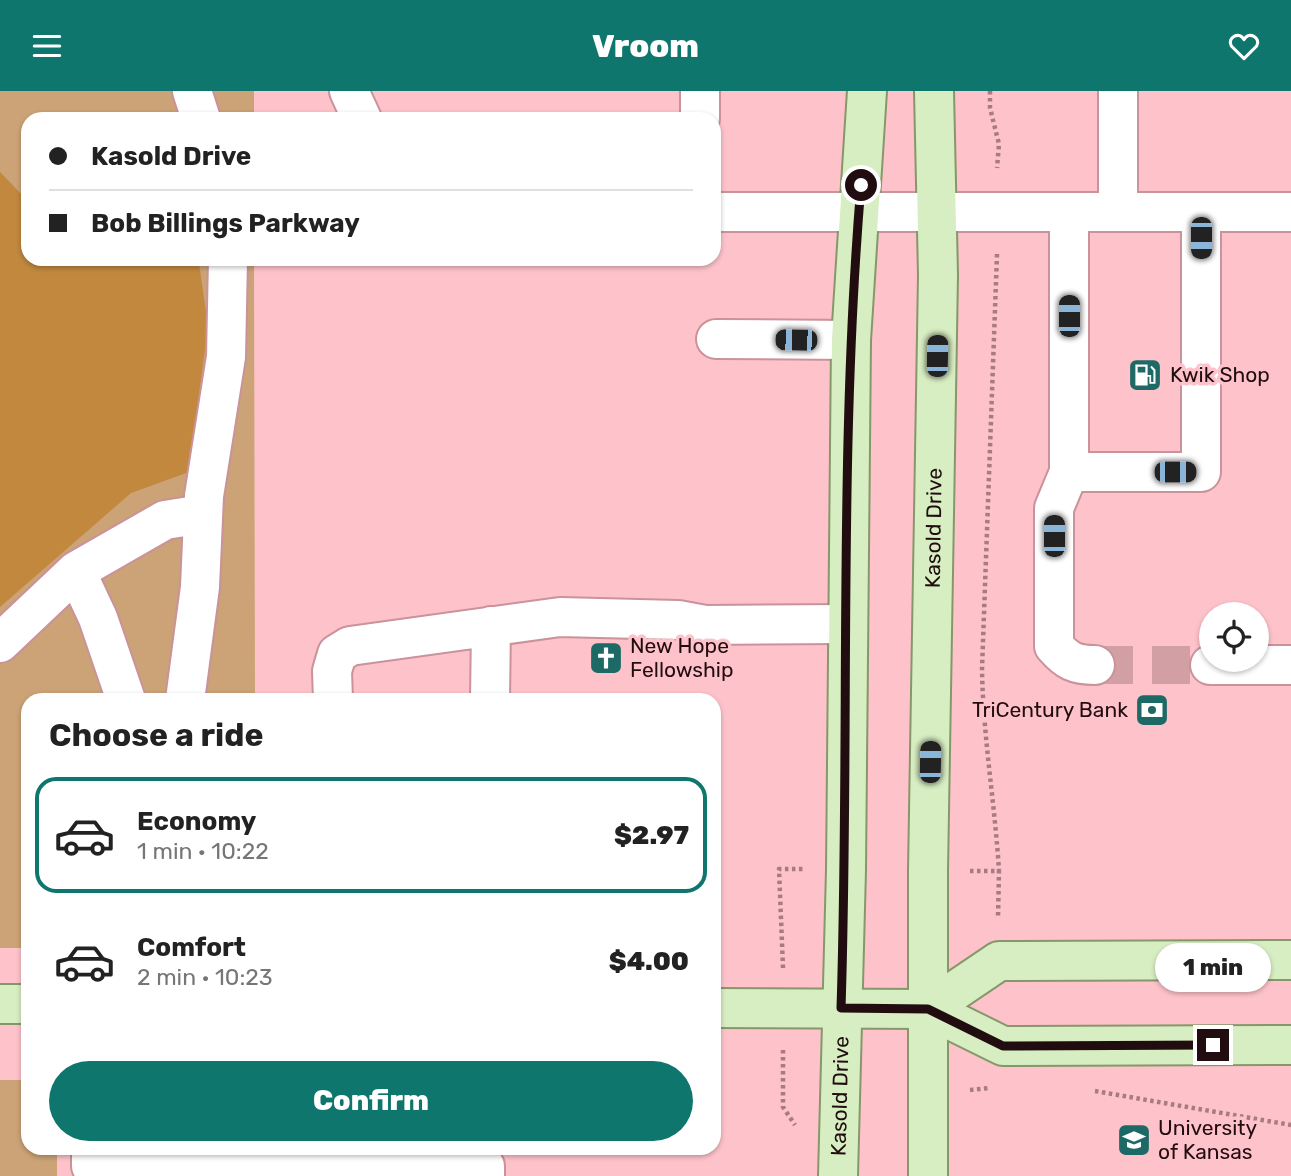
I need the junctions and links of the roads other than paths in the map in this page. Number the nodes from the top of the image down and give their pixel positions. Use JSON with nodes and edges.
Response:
{"nodes":[{"id":1,"x":192,"y":91,"type":"edge"},
{"id":2,"x":349,"y":91,"type":"edge"},
{"id":3,"x":700,"y":91,"type":"edge"},
{"id":4,"x":867,"y":91,"type":"edge"},
{"id":5,"x":934,"y":91,"type":"edge"},
{"id":6,"x":1118,"y":91,"type":"edge"},
{"id":7,"x":199,"y":112,"type":"edge"},
{"id":8,"x":359,"y":112,"type":"edge"},
{"id":9,"x":700,"y":112,"type":"edge"},
{"id":10,"x":721,"y":212,"type":"edge"},
{"id":11,"x":859,"y":212,"type":"junction"},
{"id":12,"x":936,"y":212,"type":"junction"},
{"id":13,"x":1069,"y":212,"type":"junction"},
{"id":14,"x":1118,"y":212,"type":"junction"},
{"id":15,"x":1201,"y":212,"type":"junction"},
{"id":16,"x":1291,"y":212,"type":"edge"},
{"id":17,"x":228,"y":266,"type":"edge"},
{"id":18,"x":716,"y":339,"type":"dead end"},
{"id":19,"x":851,"y":340,"type":"junction"},
{"id":20,"x":1069,"y":472,"type":"junction"},
{"id":21,"x":203,"y":514,"type":"junction"},
{"id":22,"x":76,"y":572,"type":"junction"},
{"id":23,"x":847,"y":624,"type":"junction"},
{"id":24,"x":491,"y":626,"type":"junction"},
{"id":25,"x":0,"y":643,"type":"edge"},
{"id":26,"x":1095,"y":665,"type":"tunnel mouth"},
{"id":27,"x":1269,"y":665,"type":"edge"},
{"id":28,"x":1291,"y":665,"type":"edge"},
{"id":29,"x":124,"y":693,"type":"edge"},
{"id":30,"x":186,"y":693,"type":"edge"},
{"id":31,"x":333,"y":693,"type":"edge"},
{"id":32,"x":491,"y":693,"type":"edge"},
{"id":33,"x":1291,"y":960,"type":"edge"},
{"id":34,"x":0,"y":1005,"type":"edge"},
{"id":35,"x":21,"y":1005,"type":"edge"},
{"id":36,"x":721,"y":1008,"type":"edge"},
{"id":37,"x":841,"y":1008,"type":"junction"},
{"id":38,"x":928,"y":1009,"type":"junction"},
{"id":39,"x":1291,"y":1045,"type":"edge"},
{"id":40,"x":106,"y":1163,"type":"edge"},
{"id":41,"x":352,"y":1171,"type":"edge"},
{"id":42,"x":485,"y":1176,"type":"edge"},
{"id":43,"x":838,"y":1176,"type":"edge"},
{"id":44,"x":928,"y":1176,"type":"edge"}],
"edges":[{"from":1,"to":7,"type":"lane"},
{"from":2,"to":8,"type":"lane"},
{"from":3,"to":9,"type":"lane"},
{"from":4,"to":11,"type":"main road","name":"Kasold Drive"},
{"from":5,"to":12,"type":"main road","name":"Kasold Drive"},
{"from":6,"to":14,"type":"lane"},
{"from":10,"to":11,"type":"lane"},
{"from":11,"to":12,"type":"lane"},
{"from":11,"to":19,"type":"main road","name":"Kasold Drive"},
{"from":12,"to":13,"type":"lane"},
{"from":12,"to":38,"type":"main road","name":"Kasold Drive"},
{"from":13,"to":14,"type":"lane"},
{"from":13,"to":20,"type":"lane"},
{"from":14,"to":15,"type":"lane"},
{"from":15,"to":16,"type":"lane"},
{"from":15,"to":20,"type":"lane"},
{"from":17,"to":21,"type":"lane"},
{"from":18,"to":19,"type":"lane"},
{"from":19,"to":23,"type":"main road","name":"Kasold Drive"},
{"from":20,"to":26,"type":"lane"},
{"from":21,"to":22,"type":"lane"},
{"from":21,"to":30,"type":"lane"},
{"from":22,"to":25,"type":"lane"},
{"from":22,"to":29,"type":"lane"},
{"from":23,"to":24,"type":"lane"},
{"from":23,"to":37,"type":"main road","name":"Kasold Drive"},
{"from":24,"to":31,"type":"lane"},
{"from":24,"to":32,"type":"lane"},
{"from":27,"to":28,"type":"lane"},
{"from":33,"to":38,"type":"main road"},
{"from":34,"to":35,"type":"main road"},
{"from":36,"to":37,"type":"main road"},
{"from":37,"to":38,"type":"main road"},
{"from":37,"to":43,"type":"main road","name":"Kasold Drive"},
{"from":38,"to":39,"type":"main road"},
{"from":38,"to":44,"type":"main road","name":"Kasold Drive"},
{"from":40,"to":41,"type":"lane"},
{"from":41,"to":42,"type":"lane"}]}
